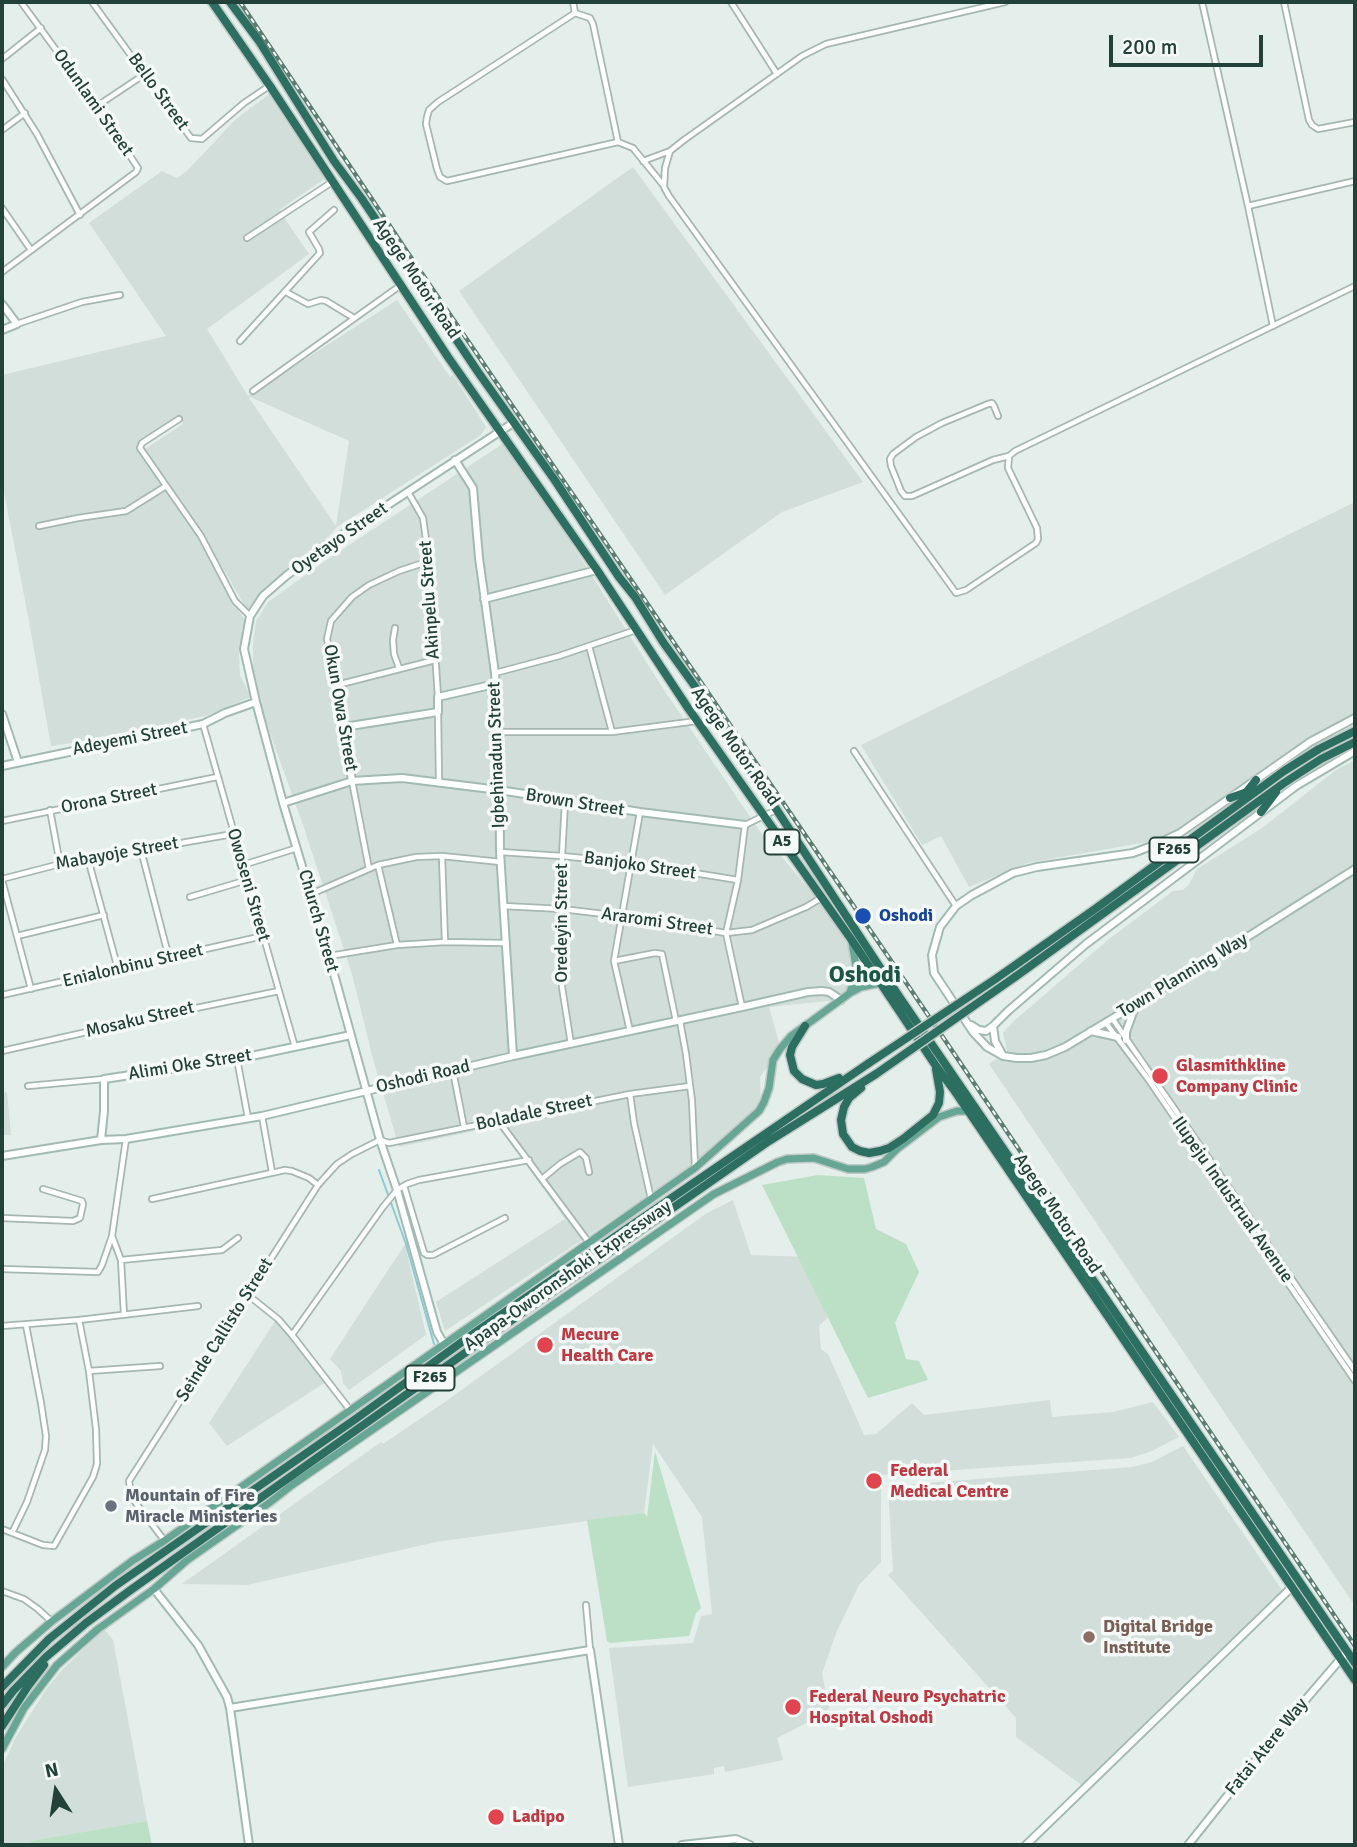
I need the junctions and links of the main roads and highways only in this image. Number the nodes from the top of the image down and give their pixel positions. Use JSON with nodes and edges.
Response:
{"nodes":[{"id":1,"x":212,"y":2,"type":"edge"},
{"id":2,"x":230,"y":2,"type":"edge"},
{"id":3,"x":1355,"y":732,"type":"edge"},
{"id":4,"x":1355,"y":742,"type":"edge"},
{"id":5,"x":1282,"y":784,"type":"junction"},
{"id":6,"x":1256,"y":785,"type":"junction"},
{"id":7,"x":1246,"y":793,"type":"junction"},
{"id":8,"x":1230,"y":798,"type":"road end"},
{"id":9,"x":1278,"y":800,"type":"road end"},
{"id":10,"x":1268,"y":803,"type":"junction"},
{"id":11,"x":1248,"y":809,"type":"junction"},
{"id":12,"x":1226,"y":811,"type":"junction"},
{"id":13,"x":1261,"y":812,"type":"road end"},
{"id":14,"x":851,"y":939,"type":"junction"},
{"id":15,"x":880,"y":983,"type":"junction"},
{"id":16,"x":850,"y":993,"type":"junction"},
{"id":17,"x":805,"y":1026,"type":"junction"},
{"id":18,"x":869,"y":1063,"type":"junction"},
{"id":19,"x":936,"y":1066,"type":"junction"},
{"id":20,"x":876,"y":1074,"type":"junction"},
{"id":21,"x":967,"y":1111,"type":"junction"},
{"id":22,"x":1031,"y":1196,"type":"junction"},
{"id":23,"x":592,"y":1246,"type":"junction"},
{"id":24,"x":289,"y":1482,"type":"junction"},
{"id":25,"x":86,"y":1623,"type":"junction"},
{"id":26,"x":1344,"y":1655,"type":"junction"},
{"id":27,"x":1355,"y":1663,"type":"edge"},
{"id":28,"x":2,"y":1667,"type":"edge"},
{"id":29,"x":1355,"y":1680,"type":"edge"},
{"id":30,"x":2,"y":1687,"type":"edge"},
{"id":31,"x":2,"y":1705,"type":"edge"},
{"id":32,"x":2,"y":1726,"type":"edge"},
{"id":33,"x":2,"y":1749,"type":"edge"}],
"edges":[{"from":1,"to":14,"type":"highway","name":"Agege Motor Road","number":"A5"},
{"from":2,"to":22,"type":"highway","name":"Agege Motor Road","number":"A5"},
{"from":3,"to":6,"type":"highway","name":"Apapa-Oworonshoki Expressway","number":"F265"},
{"from":4,"to":5,"type":"highway","name":"Apapa-Oworonshoki Expressway","number":"F265"},
{"from":5,"to":10,"type":"highway"},
{"from":5,"to":11,"type":"highway","name":"Apapa-Oworonshoki Expressway","number":"F265"},
{"from":6,"to":7,"type":"highway"},
{"from":6,"to":12,"type":"highway","name":"Apapa-Oworonshoki Expressway","number":"F265"},
{"from":7,"to":8,"type":"highway"},
{"from":7,"to":12,"type":"highway"},
{"from":9,"to":10,"type":"highway"},
{"from":10,"to":11,"type":"highway"},
{"from":10,"to":13,"type":"highway"},
{"from":11,"to":20,"type":"highway","name":"Apapa-Oworonshoki Expressway","number":"F265","bridge":true},
{"from":12,"to":18,"type":"highway","name":"Apapa-Oworonshoki Expressway","number":"F265","bridge":true},
{"from":14,"to":15,"type":"highway","name":"Agege Motor Road","number":"A5"},
{"from":14,"to":16,"type":"main road"},
{"from":15,"to":16,"type":"main road","name":"Apapa-Oworonshoki Expressway"},
{"from":15,"to":19,"type":"highway","name":"Agege Motor Road","number":"A5"},
{"from":16,"to":17,"type":"main road","name":"Apapa-Oworonshoki Expressway"},
{"from":17,"to":18,"type":"highway"},
{"from":17,"to":23,"type":"main road","name":"Apapa-Oworonshoki Expressway"},
{"from":18,"to":23,"type":"highway","name":"Apapa-Oworonshoki Expressway","number":"F265"},
{"from":19,"to":20,"type":"highway"},
{"from":19,"to":21,"type":"highway","name":"Agege Motor Road","number":"A5"},
{"from":20,"to":24,"type":"highway","name":"Apapa-Oworonshoki Expressway","number":"F265"},
{"from":21,"to":22,"type":"highway","name":"Agege Motor Road","number":"A5"},
{"from":21,"to":24,"type":"main road","name":"Apapa-Oworonshoki Expressway"},
{"from":22,"to":26,"type":"highway","name":"Agege Motor Road","number":"A5"},
{"from":22,"to":26,"type":"highway","name":"Agege Motor Road","number":"A5"},
{"from":23,"to":28,"type":"main road","name":"Apapa-Oworonshoki Expressway"},
{"from":23,"to":30,"type":"highway","name":"Apapa-Oworonshoki Expressway","number":"F265"},
{"from":24,"to":25,"type":"highway","name":"Apapa-Oworonshoki Expressway","number":"F265"},
{"from":24,"to":33,"type":"main road","name":"Apapa-Oworonshoki Expressway"},
{"from":25,"to":31,"type":"highway","name":"Apapa-Oworonshoki Expressway","number":"F265"},
{"from":25,"to":32,"type":"highway"},
{"from":26,"to":27,"type":"highway","name":"Agege Motor Road","number":"A5"},
{"from":26,"to":29,"type":"highway","name":"Agege Motor Road","number":"A5"}]}
